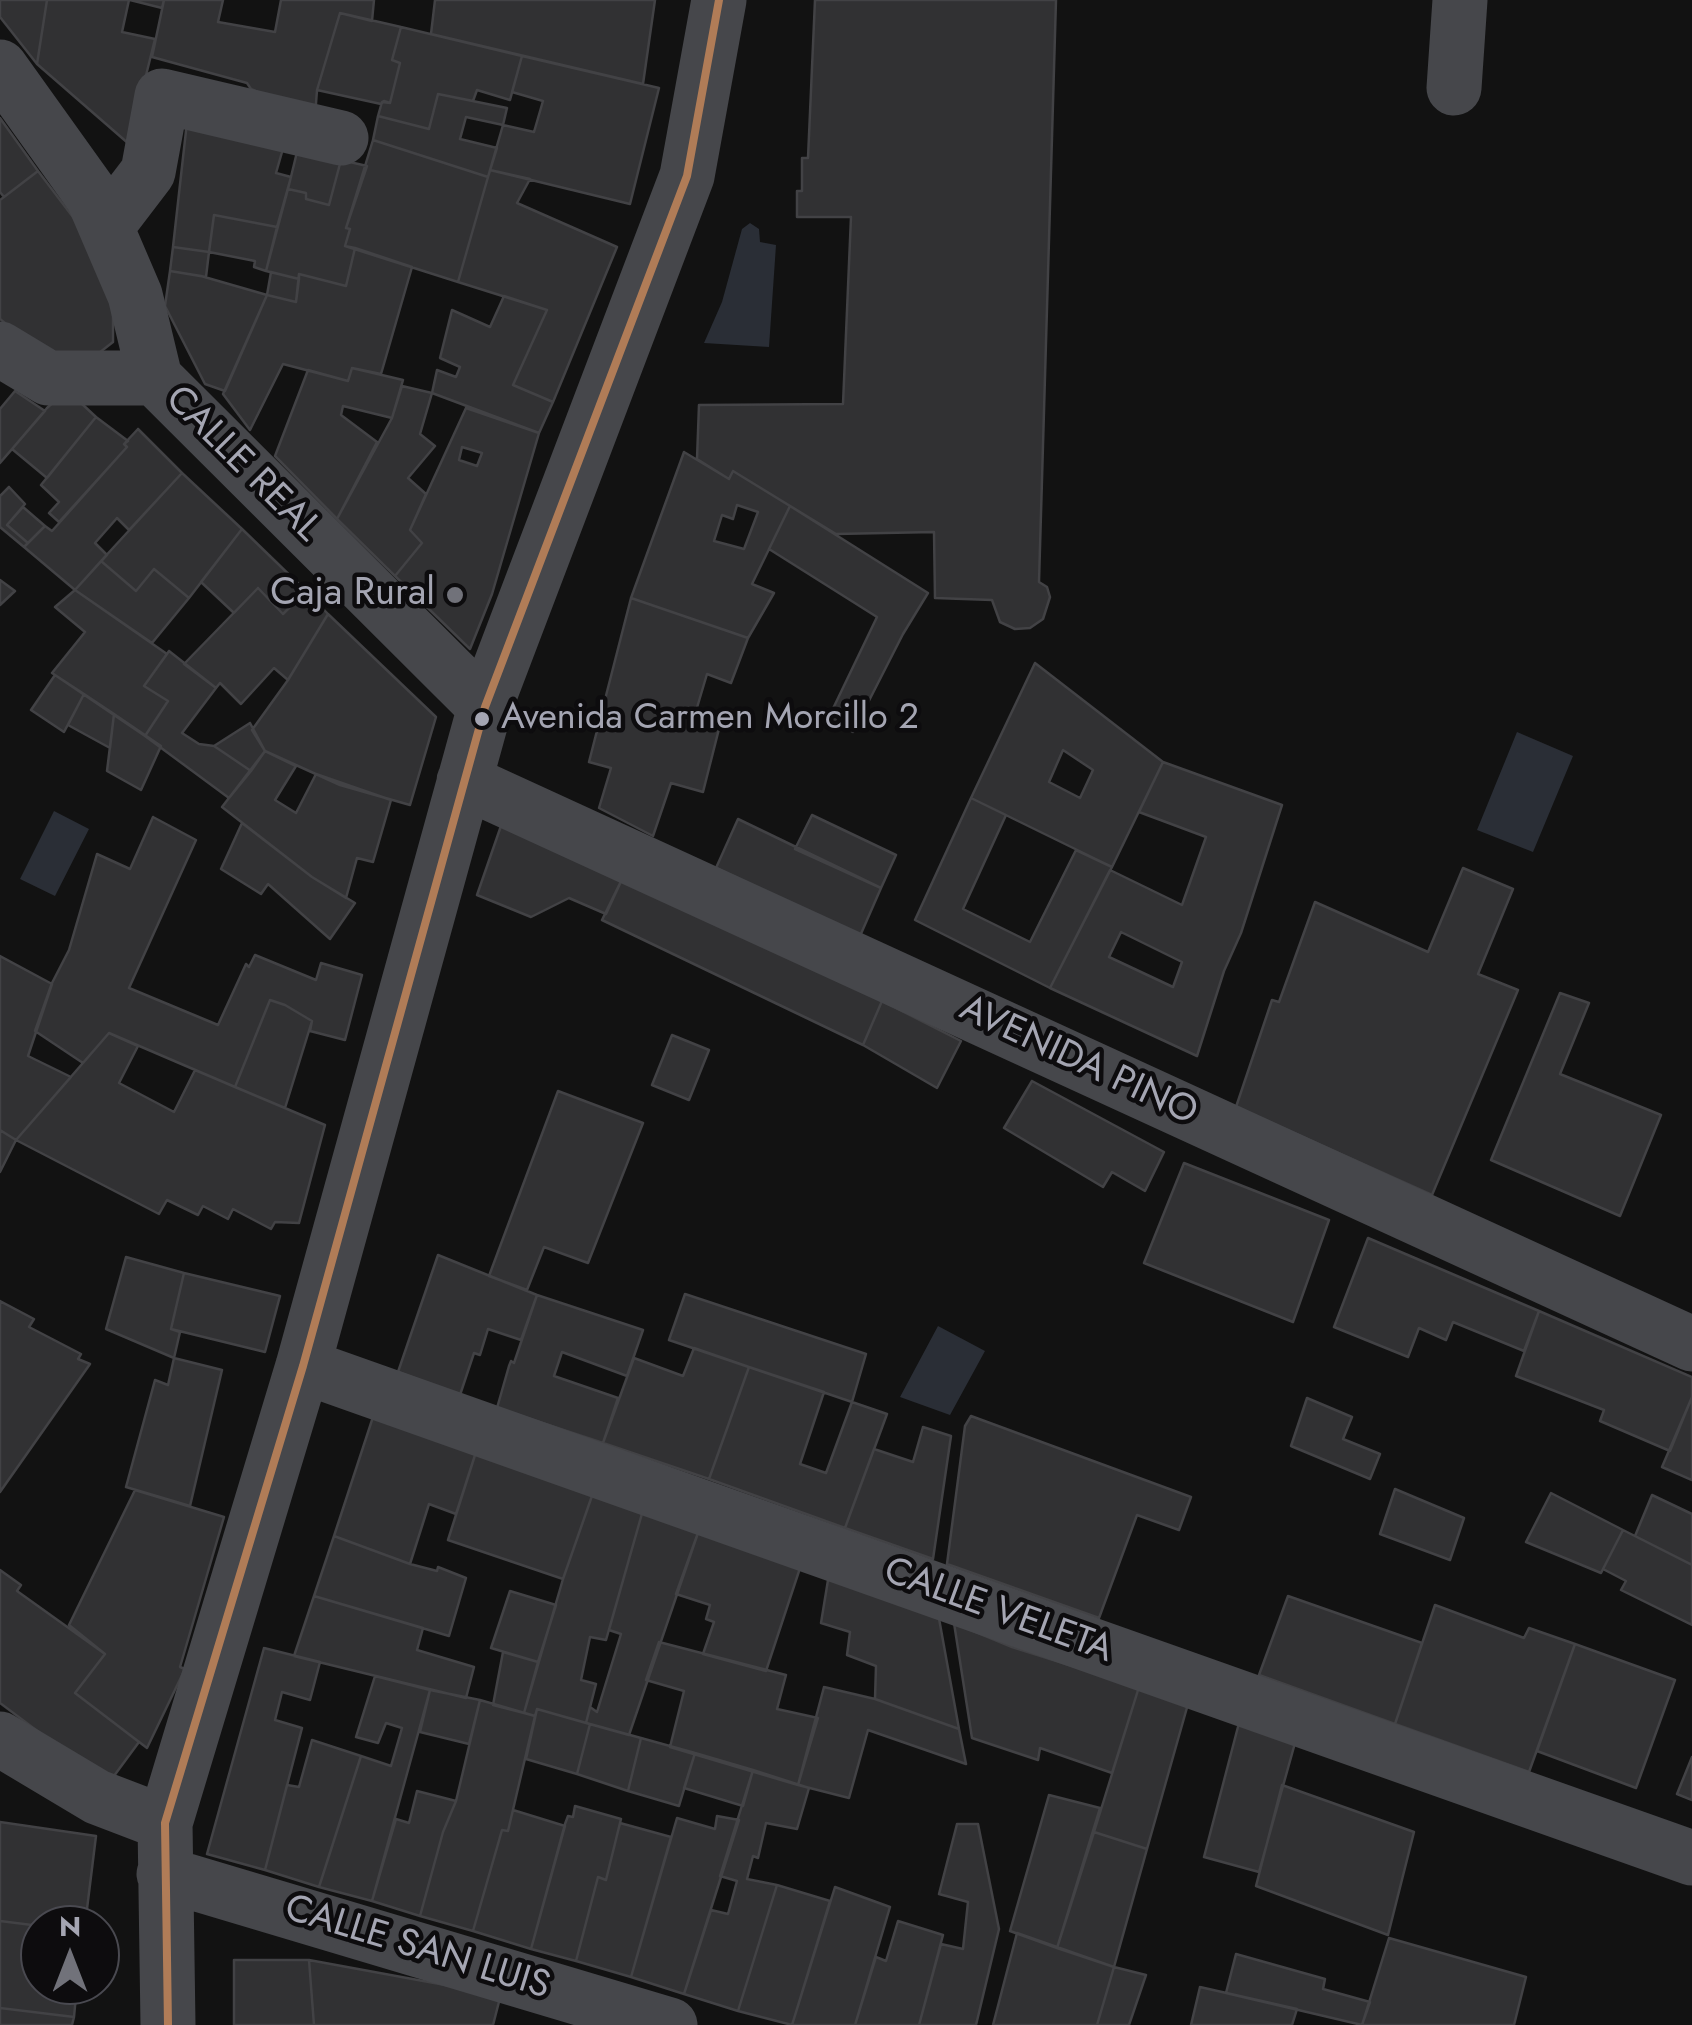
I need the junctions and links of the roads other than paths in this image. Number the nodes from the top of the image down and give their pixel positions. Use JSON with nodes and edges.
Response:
{"nodes":[{"id":1,"x":719,"y":0,"type":"edge"},
{"id":2,"x":1460,"y":0,"type":"edge"},
{"id":3,"x":0,"y":67,"type":"edge"},
{"id":4,"x":1454,"y":88,"type":"dead end"},
{"id":5,"x":341,"y":138,"type":"dead end"},
{"id":6,"x":106,"y":227,"type":"junction"},
{"id":7,"x":0,"y":349,"type":"edge"},
{"id":8,"x":154,"y":378,"type":"junction"},
{"id":9,"x":485,"y":707,"type":"junction"},
{"id":10,"x":464,"y":781,"type":"junction"},
{"id":11,"x":1692,"y":1344,"type":"edge"},
{"id":12,"x":303,"y":1366,"type":"junction"},
{"id":13,"x":0,"y":1739,"type":"edge"},
{"id":14,"x":164,"y":1848,"type":"junction"},
{"id":15,"x":1692,"y":1858,"type":"edge"},
{"id":16,"x":168,"y":2025,"type":"edge"},
{"id":17,"x":670,"y":2025,"type":"edge"}],
"edges":[{"from":1,"to":9,"type":"street"},
{"from":2,"to":4,"type":"street"},
{"from":3,"to":6,"type":"street","name":"CALLE REAL"},
{"from":5,"to":6,"type":"street"},
{"from":6,"to":8,"type":"street","name":"CALLE REAL"},
{"from":7,"to":8,"type":"street"},
{"from":8,"to":9,"type":"street","name":"CALLE REAL"},
{"from":9,"to":10,"type":"street"},
{"from":10,"to":11,"type":"street","name":"AVENIDA PINO"},
{"from":10,"to":12,"type":"street"},
{"from":12,"to":14,"type":"street"},
{"from":12,"to":15,"type":"street","name":"CALLE VELETA"},
{"from":13,"to":14,"type":"street","name":"CALLE SAN LUIS"},
{"from":14,"to":16,"type":"street"},
{"from":14,"to":17,"type":"street","name":"CALLE SAN LUIS"}]}
